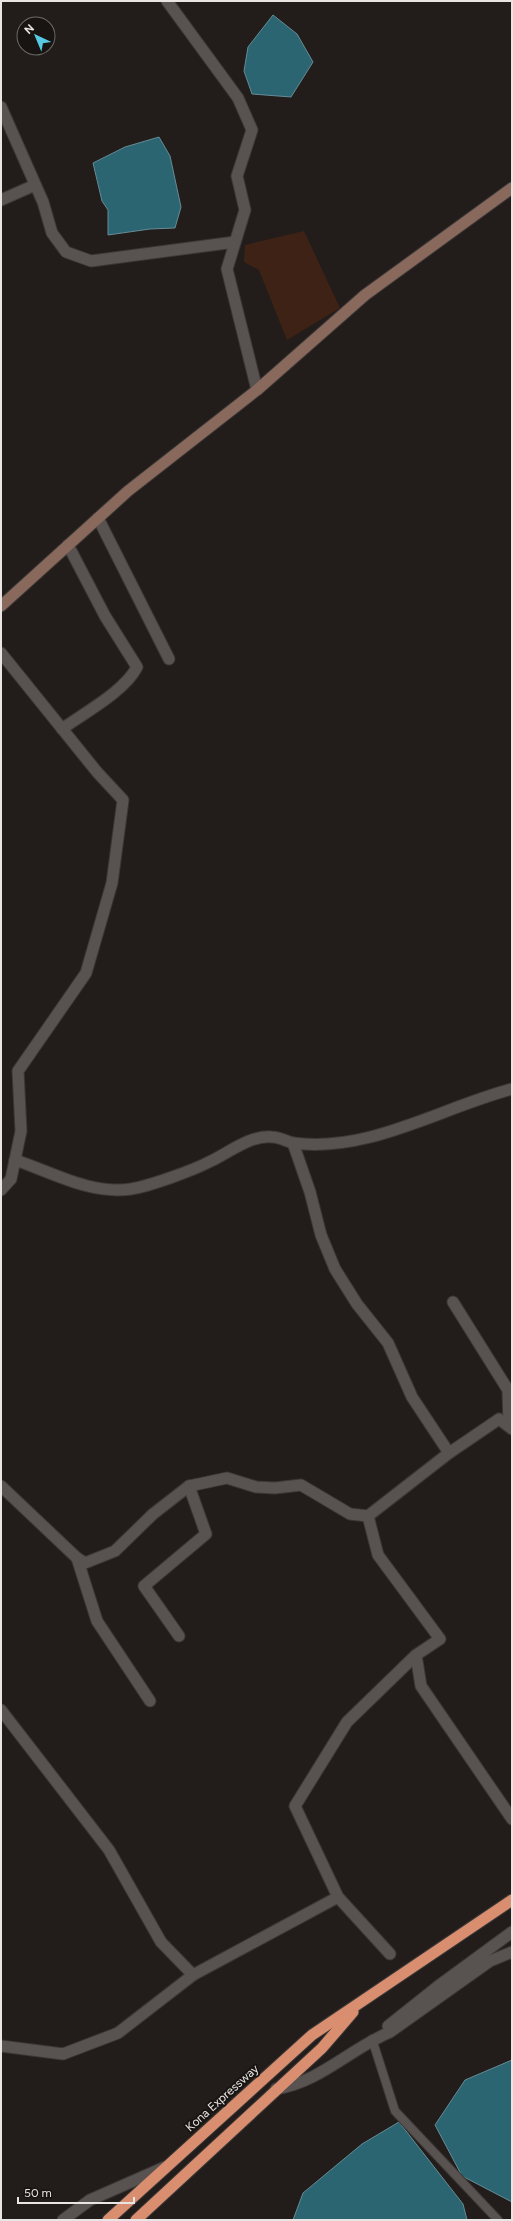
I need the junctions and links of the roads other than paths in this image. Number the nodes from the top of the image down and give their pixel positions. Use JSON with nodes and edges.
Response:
{"nodes":[{"id":1,"x":167,"y":1,"type":"edge"},
{"id":2,"x":1,"y":107,"type":"edge"},
{"id":3,"x":35,"y":185,"type":"junction"},
{"id":4,"x":512,"y":188,"type":"edge"},
{"id":5,"x":1,"y":200,"type":"edge"},
{"id":6,"x":235,"y":242,"type":"junction"},
{"id":7,"x":257,"y":390,"type":"junction"},
{"id":8,"x":98,"y":518,"type":"junction"},
{"id":9,"x":68,"y":545,"type":"junction"},
{"id":10,"x":1,"y":606,"type":"edge"},
{"id":11,"x":1,"y":652,"type":"edge"},
{"id":12,"x":169,"y":659,"type":"dead end"},
{"id":13,"x":62,"y":728,"type":"junction"},
{"id":14,"x":512,"y":1089,"type":"edge"},
{"id":15,"x":293,"y":1143,"type":"junction"},
{"id":16,"x":15,"y":1160,"type":"junction"},
{"id":17,"x":1,"y":1190,"type":"edge"},
{"id":18,"x":453,"y":1302,"type":"dead end"},
{"id":19,"x":510,"y":1427,"type":"edge"},
{"id":20,"x":449,"y":1453,"type":"junction"},
{"id":21,"x":1,"y":1486,"type":"edge"},
{"id":22,"x":189,"y":1486,"type":"junction"},
{"id":23,"x":368,"y":1516,"type":"junction"},
{"id":24,"x":77,"y":1558,"type":"junction"},
{"id":25,"x":179,"y":1636,"type":"dead end"},
{"id":26,"x":416,"y":1655,"type":"junction"},
{"id":27,"x":150,"y":1701,"type":"dead end"},
{"id":28,"x":1,"y":1710,"type":"edge"},
{"id":29,"x":512,"y":1819,"type":"edge"},
{"id":30,"x":338,"y":1897,"type":"junction"},
{"id":31,"x":512,"y":1900,"type":"edge"},
{"id":32,"x":512,"y":1932,"type":"edge"},
{"id":33,"x":512,"y":1952,"type":"edge"},
{"id":34,"x":390,"y":1954,"type":"dead end"},
{"id":35,"x":193,"y":1975,"type":"junction"},
{"id":36,"x":361,"y":2003,"type":"junction"},
{"id":37,"x":372,"y":2039,"type":"junction"},
{"id":38,"x":1,"y":2046,"type":"edge"},
{"id":39,"x":276,"y":2089,"type":"junction"},
{"id":40,"x":167,"y":2166,"type":"junction"},
{"id":41,"x":151,"y":2206,"type":"junction"},
{"id":42,"x":63,"y":2220,"type":"edge"},
{"id":43,"x":108,"y":2220,"type":"edge"},
{"id":44,"x":136,"y":2220,"type":"edge"},
{"id":45,"x":143,"y":2220,"type":"edge"},
{"id":46,"x":498,"y":2220,"type":"edge"}],
"edges":[{"from":1,"to":6,"type":"street"},
{"from":2,"to":3,"type":"street"},
{"from":3,"to":5,"type":"street"},
{"from":3,"to":6,"type":"street"},
{"from":4,"to":7,"type":"main road"},
{"from":6,"to":7,"type":"street"},
{"from":7,"to":8,"type":"main road"},
{"from":8,"to":9,"type":"main road"},
{"from":8,"to":12,"type":"street"},
{"from":9,"to":10,"type":"main road"},
{"from":9,"to":13,"type":"street"},
{"from":11,"to":13,"type":"street"},
{"from":13,"to":16,"type":"street"},
{"from":14,"to":15,"type":"street"},
{"from":15,"to":16,"type":"street"},
{"from":15,"to":20,"type":"street"},
{"from":16,"to":17,"type":"street"},
{"from":18,"to":19,"type":"street"},
{"from":19,"to":20,"type":"street"},
{"from":20,"to":23,"type":"street"},
{"from":21,"to":24,"type":"street"},
{"from":22,"to":23,"type":"street"},
{"from":22,"to":24,"type":"street"},
{"from":22,"to":25,"type":"street"},
{"from":23,"to":26,"type":"street"},
{"from":24,"to":27,"type":"street"},
{"from":26,"to":29,"type":"street"},
{"from":26,"to":30,"type":"street"},
{"from":28,"to":35,"type":"street"},
{"from":30,"to":34,"type":"street"},
{"from":30,"to":35,"type":"street"},
{"from":31,"to":36,"type":"highway","name":"Kona Expressway"},
{"from":32,"to":37,"type":"street"},
{"from":33,"to":37,"type":"street"},
{"from":35,"to":38,"type":"street"},
{"from":36,"to":39,"type":"highway","name":"Kona Expressway"},
{"from":36,"to":40,"type":"highway","name":"Kona Expressway"},
{"from":37,"to":39,"type":"street"},
{"from":37,"to":46,"type":"lane"},
{"from":39,"to":41,"type":"highway","name":"Kona Expressway"},
{"from":40,"to":42,"type":"street"},
{"from":40,"to":43,"type":"highway","name":"Kona Expressway"},
{"from":41,"to":44,"type":"highway","name":"Kona Expressway"},
{"from":41,"to":45,"type":"lane"}]}
